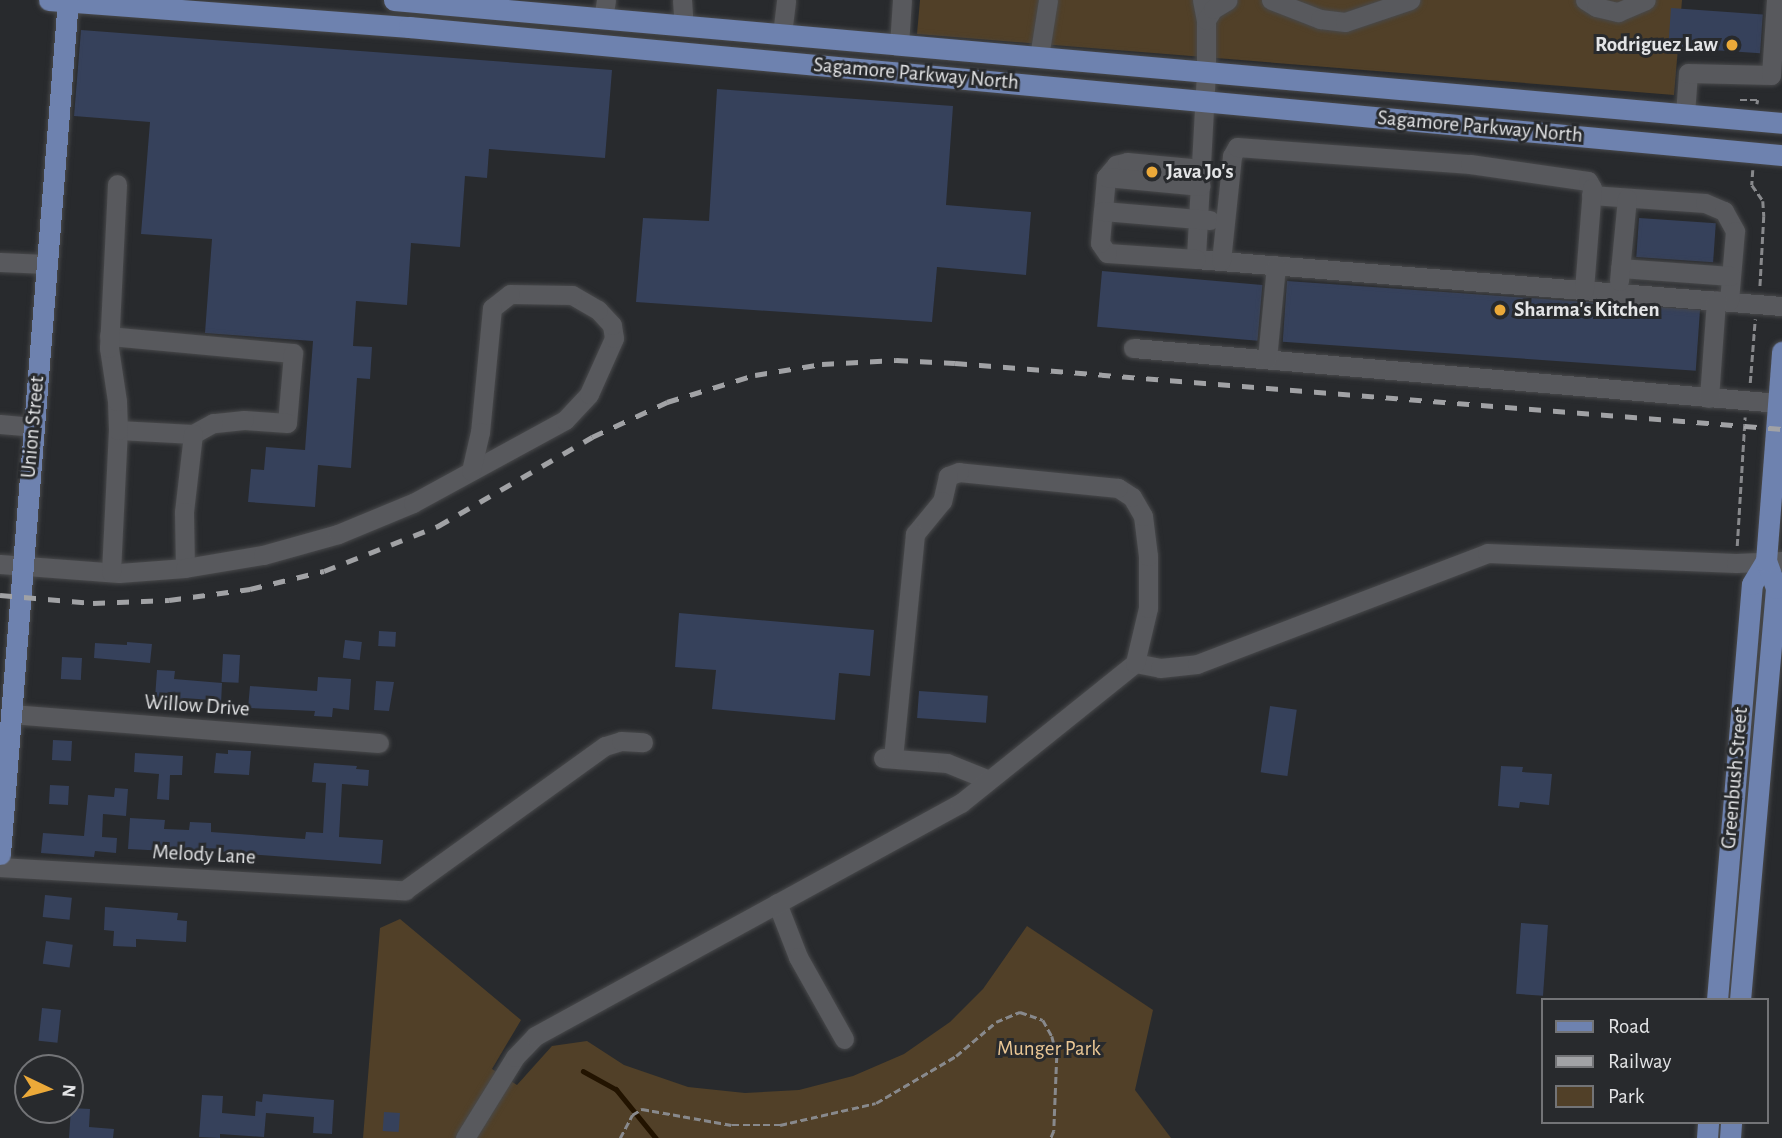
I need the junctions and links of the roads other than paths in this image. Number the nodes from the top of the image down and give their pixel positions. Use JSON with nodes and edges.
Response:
{"nodes":[{"id":1,"x":62,"y":0,"type":"edge"},
{"id":2,"x":394,"y":0,"type":"edge"},
{"id":3,"x":682,"y":0,"type":"edge"},
{"id":4,"x":786,"y":0,"type":"edge"},
{"id":5,"x":902,"y":0,"type":"edge"},
{"id":6,"x":1048,"y":0,"type":"edge"},
{"id":7,"x":1202,"y":0,"type":"edge"},
{"id":8,"x":1228,"y":0,"type":"edge"},
{"id":9,"x":1271,"y":0,"type":"edge"},
{"id":10,"x":1410,"y":0,"type":"edge"},
{"id":11,"x":1585,"y":0,"type":"edge"},
{"id":12,"x":1646,"y":0,"type":"edge"},
{"id":13,"x":1776,"y":0,"type":"edge"},
{"id":14,"x":417,"y":1,"type":"edge"},
{"id":15,"x":605,"y":9,"type":"edge"},
{"id":16,"x":1206,"y":20,"type":"junction"},
{"id":17,"x":684,"y":26,"type":"junction"},
{"id":18,"x":782,"y":34,"type":"junction"},
{"id":19,"x":898,"y":45,"type":"junction"},
{"id":20,"x":1039,"y":57,"type":"junction"},
{"id":21,"x":1206,"y":72,"type":"junction"},
{"id":22,"x":1202,"y":101,"type":"junction"},
{"id":23,"x":1685,"y":114,"type":"junction"},
{"id":24,"x":1782,"y":123,"type":"edge"},
{"id":25,"x":1782,"y":155,"type":"edge"},
{"id":26,"x":1201,"y":177,"type":"junction"},
{"id":27,"x":117,"y":184,"type":"dead end"},
{"id":28,"x":1591,"y":195,"type":"junction"},
{"id":29,"x":1627,"y":198,"type":"junction"},
{"id":30,"x":1102,"y":211,"type":"junction"},
{"id":31,"x":1199,"y":219,"type":"junction"},
{"id":32,"x":1225,"y":221,"type":"junction"},
{"id":33,"x":1196,"y":259,"type":"junction"},
{"id":34,"x":0,"y":261,"type":"edge"},
{"id":35,"x":1221,"y":261,"type":"junction"},
{"id":36,"x":46,"y":264,"type":"junction"},
{"id":37,"x":1276,"y":265,"type":"junction"},
{"id":38,"x":1620,"y":268,"type":"junction"},
{"id":39,"x":1731,"y":276,"type":"junction"},
{"id":40,"x":1584,"y":290,"type":"junction"},
{"id":41,"x":1619,"y":293,"type":"junction"},
{"id":42,"x":1723,"y":301,"type":"junction"},
{"id":43,"x":1782,"y":306,"type":"edge"},
{"id":44,"x":110,"y":336,"type":"junction"},
{"id":45,"x":1133,"y":348,"type":"dead end"},
{"id":46,"x":1782,"y":352,"type":"edge"},
{"id":47,"x":1267,"y":359,"type":"junction"},
{"id":48,"x":1709,"y":398,"type":"junction"},
{"id":49,"x":1778,"y":403,"type":"junction"},
{"id":50,"x":0,"y":424,"type":"edge"},
{"id":51,"x":33,"y":427,"type":"junction"},
{"id":52,"x":118,"y":430,"type":"junction"},
{"id":53,"x":193,"y":434,"type":"junction"},
{"id":54,"x":471,"y":471,"type":"junction"},
{"id":55,"x":1774,"y":561,"type":"edge"},
{"id":56,"x":10,"y":565,"type":"edge"},
{"id":57,"x":185,"y":568,"type":"junction"},
{"id":58,"x":111,"y":572,"type":"junction"},
{"id":59,"x":1135,"y":663,"type":"junction"},
{"id":60,"x":11,"y":714,"type":"junction"},
{"id":61,"x":643,"y":742,"type":"dead end"},
{"id":62,"x":379,"y":743,"type":"dead end"},
{"id":63,"x":989,"y":780,"type":"junction"},
{"id":64,"x":2,"y":790,"type":"edge"},
{"id":65,"x":0,"y":854,"type":"edge"},
{"id":66,"x":0,"y":867,"type":"edge"},
{"id":67,"x":777,"y":903,"type":"junction"},
{"id":68,"x":1717,"y":998,"type":"edge"},
{"id":69,"x":1740,"y":998,"type":"edge"},
{"id":70,"x":844,"y":1039,"type":"dead end"},
{"id":71,"x":465,"y":1138,"type":"edge"}],
"edges":[{"from":1,"to":22,"type":"main road","name":"Sagamore Parkway North"},
{"from":1,"to":36,"type":"main road","name":"Union Street"},
{"from":2,"to":14,"type":"main road","name":"Sagamore Parkway North"},
{"from":3,"to":17,"type":"street"},
{"from":4,"to":18,"type":"street"},
{"from":5,"to":19,"type":"street"},
{"from":6,"to":20,"type":"street"},
{"from":7,"to":16,"type":"street"},
{"from":8,"to":16,"type":"street"},
{"from":9,"to":10,"type":"street"},
{"from":11,"to":12,"type":"street"},
{"from":13,"to":23,"type":"street"},
{"from":14,"to":15,"type":"main road","name":"Sagamore Parkway North"},
{"from":15,"to":17,"type":"main road","name":"Sagamore Parkway North"},
{"from":16,"to":21,"type":"street"},
{"from":17,"to":18,"type":"main road","name":"Sagamore Parkway North"},
{"from":18,"to":19,"type":"main road","name":"Sagamore Parkway North"},
{"from":19,"to":20,"type":"main road","name":"Sagamore Parkway North"},
{"from":20,"to":21,"type":"main road","name":"Sagamore Parkway North"},
{"from":21,"to":22,"type":"street"},
{"from":21,"to":23,"type":"main road","name":"Sagamore Parkway North"},
{"from":22,"to":25,"type":"main road","name":"Sagamore Parkway North"},
{"from":22,"to":26,"type":"street"},
{"from":23,"to":24,"type":"main road","name":"Sagamore Parkway North"},
{"from":26,"to":30,"type":"street"},
{"from":26,"to":31,"type":"street"},
{"from":27,"to":44,"type":"street"},
{"from":28,"to":29,"type":"street"},
{"from":28,"to":32,"type":"street"},
{"from":28,"to":40,"type":"street"},
{"from":29,"to":38,"type":"street"},
{"from":29,"to":39,"type":"street"},
{"from":30,"to":31,"type":"street"},
{"from":30,"to":33,"type":"street"},
{"from":31,"to":32,"type":"street"},
{"from":31,"to":33,"type":"street"},
{"from":32,"to":35,"type":"street"},
{"from":33,"to":35,"type":"street"},
{"from":34,"to":36,"type":"street"},
{"from":35,"to":37,"type":"street"},
{"from":36,"to":51,"type":"main road","name":"Union Street"},
{"from":37,"to":40,"type":"street"},
{"from":37,"to":47,"type":"street"},
{"from":38,"to":39,"type":"street"},
{"from":38,"to":41,"type":"street"},
{"from":39,"to":42,"type":"street"},
{"from":40,"to":41,"type":"street"},
{"from":41,"to":42,"type":"street"},
{"from":42,"to":43,"type":"street"},
{"from":42,"to":48,"type":"street"},
{"from":44,"to":52,"type":"street"},
{"from":44,"to":53,"type":"street"},
{"from":45,"to":47,"type":"street"},
{"from":46,"to":49,"type":"main road","name":"Greenbush Street"},
{"from":47,"to":48,"type":"street"},
{"from":48,"to":49,"type":"street"},
{"from":49,"to":55,"type":"main road","name":"Greenbush Street"},
{"from":50,"to":51,"type":"street"},
{"from":51,"to":56,"type":"main road","name":"Union Street"},
{"from":52,"to":53,"type":"street"},
{"from":52,"to":58,"type":"street"},
{"from":53,"to":57,"type":"street"},
{"from":54,"to":54,"type":"street"},
{"from":54,"to":57,"type":"street"},
{"from":55,"to":59,"type":"street"},
{"from":55,"to":68,"type":"main road","name":"Greenbush Street"},
{"from":55,"to":69,"type":"main road","name":"Greenbush Street"},
{"from":56,"to":58,"type":"street"},
{"from":56,"to":60,"type":"main road","name":"Union Street"},
{"from":57,"to":58,"type":"street"},
{"from":59,"to":63,"type":"street"},
{"from":59,"to":63,"type":"street"},
{"from":60,"to":62,"type":"street","name":"Willow Drive"},
{"from":60,"to":64,"type":"main road","name":"Union Street"},
{"from":61,"to":66,"type":"street","name":"Melody Lane"},
{"from":63,"to":67,"type":"street"},
{"from":64,"to":65,"type":"main road","name":"Union Street"},
{"from":67,"to":70,"type":"street"},
{"from":67,"to":71,"type":"street"}]}
